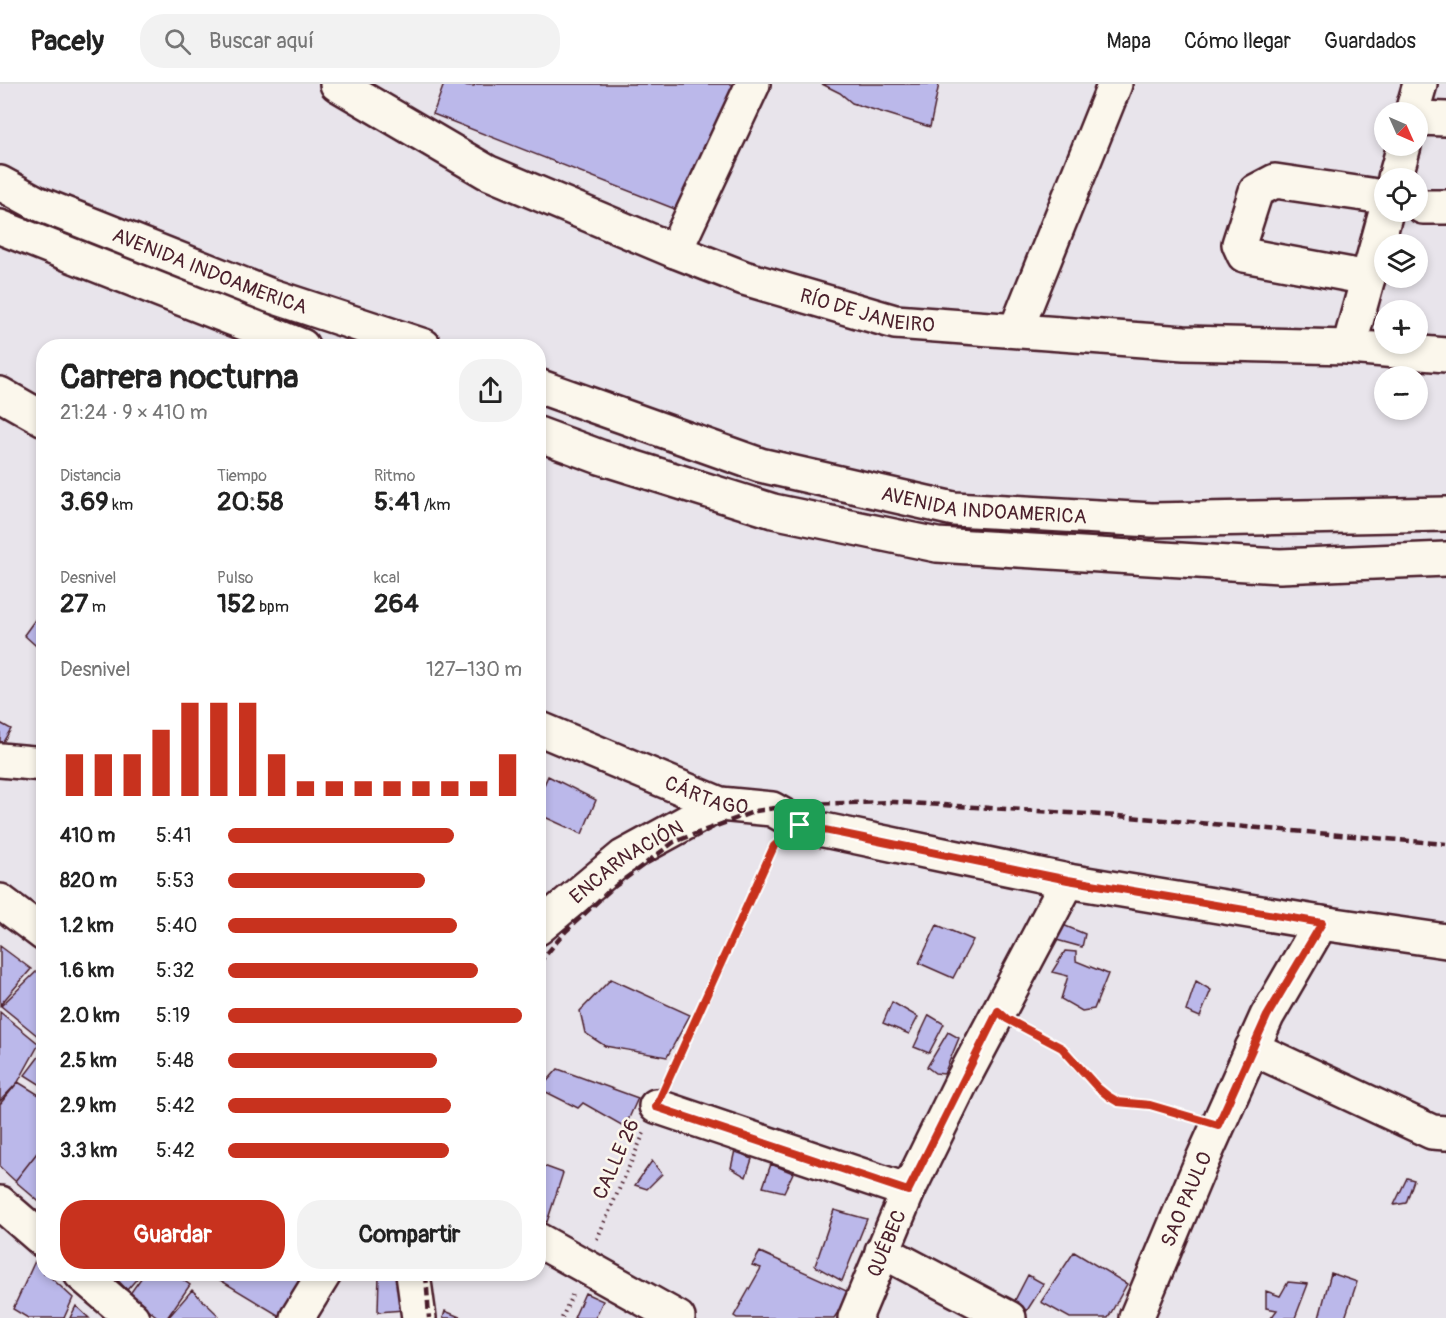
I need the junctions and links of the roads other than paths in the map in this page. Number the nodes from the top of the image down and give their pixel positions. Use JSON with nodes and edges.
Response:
{"nodes":[{"id":1,"x":337,"y":84,"type":"edge"},
{"id":2,"x":753,"y":84,"type":"edge"},
{"id":3,"x":1115,"y":84,"type":"edge"},
{"id":4,"x":1420,"y":84,"type":"edge"},
{"id":5,"x":1415,"y":102,"type":"edge"},
{"id":6,"x":1428,"y":118,"type":"edge"},
{"id":7,"x":1446,"y":119,"type":"edge"},
{"id":8,"x":0,"y":183,"type":"edge"},
{"id":9,"x":1374,"y":196,"type":"edge"},
{"id":10,"x":1383,"y":222,"type":"edge"},
{"id":11,"x":0,"y":227,"type":"edge"},
{"id":12,"x":675,"y":251,"type":"junction"},
{"id":13,"x":1368,"y":278,"type":"junction"},
{"id":14,"x":1016,"y":330,"type":"junction"},
{"id":15,"x":284,"y":339,"type":"edge"},
{"id":16,"x":403,"y":339,"type":"edge"},
{"id":17,"x":1349,"y":347,"type":"junction"},
{"id":18,"x":1446,"y":355,"type":"edge"},
{"id":19,"x":546,"y":389,"type":"edge"},
{"id":20,"x":0,"y":394,"type":"edge"},
{"id":21,"x":36,"y":414,"type":"edge"},
{"id":22,"x":546,"y":437,"type":"edge"},
{"id":23,"x":1446,"y":514,"type":"edge"},
{"id":24,"x":1446,"y":559,"type":"edge"},
{"id":25,"x":546,"y":731,"type":"edge"},
{"id":26,"x":0,"y":760,"type":"edge"},
{"id":27,"x":36,"y":763,"type":"edge"},
{"id":28,"x":720,"y":804,"type":"junction"},
{"id":29,"x":1068,"y":880,"type":"junction"},
{"id":30,"x":0,"y":901,"type":"edge"},
{"id":31,"x":546,"y":921,"type":"edge"},
{"id":32,"x":1322,"y":923,"type":"junction"},
{"id":33,"x":36,"y":928,"type":"edge"},
{"id":34,"x":1446,"y":941,"type":"edge"},
{"id":35,"x":1252,"y":1048,"type":"junction"},
{"id":36,"x":656,"y":1107,"type":"road end"},
{"id":37,"x":1446,"y":1133,"type":"edge"},
{"id":38,"x":908,"y":1191,"type":"junction"},
{"id":39,"x":0,"y":1203,"type":"edge"},
{"id":40,"x":36,"y":1234,"type":"edge"},
{"id":41,"x":546,"y":1244,"type":"edge"},
{"id":42,"x":882,"y":1251,"type":"junction"},
{"id":43,"x":89,"y":1281,"type":"edge"},
{"id":44,"x":320,"y":1281,"type":"edge"},
{"id":45,"x":414,"y":1281,"type":"edge"},
{"id":46,"x":132,"y":1318,"type":"edge"},
{"id":47,"x":297,"y":1318,"type":"edge"},
{"id":48,"x":419,"y":1318,"type":"edge"},
{"id":49,"x":678,"y":1318,"type":"edge"},
{"id":50,"x":855,"y":1318,"type":"edge"},
{"id":51,"x":1009,"y":1318,"type":"edge"},
{"id":52,"x":1137,"y":1318,"type":"edge"}],
"edges":[{"from":1,"to":12,"type":"street","name":"RÍO DE JANEIRO"},
{"from":2,"to":12,"type":"street"},
{"from":3,"to":14,"type":"street"},
{"from":4,"to":5,"type":"street"},
{"from":6,"to":7,"type":"street"},
{"from":8,"to":16,"type":"street","name":"AVENIDA INDOAMERICA"},
{"from":9,"to":13,"type":"street"},
{"from":10,"to":13,"type":"street"},
{"from":11,"to":15,"type":"street","name":"AVENIDA INDOAMERICA"},
{"from":12,"to":14,"type":"street","name":"RÍO DE JANEIRO"},
{"from":13,"to":17,"type":"street"},
{"from":14,"to":17,"type":"street","name":"RÍO DE JANEIRO"},
{"from":17,"to":18,"type":"street","name":"RÍO DE JANEIRO"},
{"from":19,"to":23,"type":"street","name":"AVENIDA INDOAMERICA"},
{"from":20,"to":21,"type":"street"},
{"from":22,"to":24,"type":"street","name":"AVENIDA INDOAMERICA"},
{"from":25,"to":28,"type":"street","name":"CÁRTAGO"},
{"from":26,"to":27,"type":"street"},
{"from":28,"to":29,"type":"street","name":"CÁRTAGO"},
{"from":28,"to":31,"type":"street","name":"ENCARNACIÓN"},
{"from":29,"to":32,"type":"street","name":"CÁRTAGO"},
{"from":29,"to":38,"type":"street","name":"QUÉBEC"},
{"from":30,"to":33,"type":"street"},
{"from":32,"to":34,"type":"street","name":"CÁRTAGO"},
{"from":32,"to":35,"type":"street","name":"SAO PAULO"},
{"from":35,"to":37,"type":"street"},
{"from":35,"to":52,"type":"street","name":"SAO PAULO"},
{"from":36,"to":38,"type":"street"},
{"from":38,"to":42,"type":"street","name":"QUÉBEC"},
{"from":39,"to":40,"type":"street"},
{"from":41,"to":49,"type":"street"},
{"from":42,"to":50,"type":"street","name":"QUÉBEC"},
{"from":42,"to":51,"type":"street"},
{"from":43,"to":46,"type":"street"},
{"from":44,"to":47,"type":"street"},
{"from":45,"to":48,"type":"street"}]}
